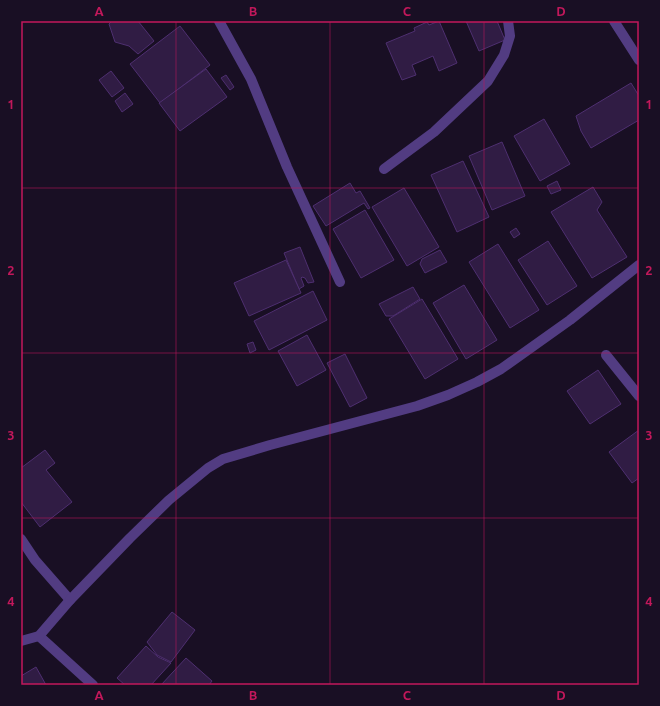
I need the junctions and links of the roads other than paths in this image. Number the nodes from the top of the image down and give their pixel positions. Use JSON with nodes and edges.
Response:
{"nodes":[{"id":1,"x":219,"y":21,"type":"edge"},
{"id":2,"x":508,"y":21,"type":"edge"},
{"id":3,"x":614,"y":21,"type":"edge"},
{"id":4,"x":639,"y":60,"type":"edge"},
{"id":5,"x":384,"y":170,"type":"dead end"},
{"id":6,"x":639,"y":265,"type":"edge"},
{"id":7,"x":340,"y":282,"type":"dead end"},
{"id":8,"x":606,"y":355,"type":"dead end"},
{"id":9,"x":639,"y":396,"type":"edge"},
{"id":10,"x":21,"y":539,"type":"edge"},
{"id":11,"x":70,"y":600,"type":"junction"},
{"id":12,"x":39,"y":636,"type":"junction"},
{"id":13,"x":21,"y":641,"type":"edge"},
{"id":14,"x":93,"y":685,"type":"edge"}],
"edges":[{"from":1,"to":7,"type":"street"},
{"from":2,"to":5,"type":"street"},
{"from":3,"to":4,"type":"street"},
{"from":6,"to":11,"type":"street"},
{"from":8,"to":9,"type":"street"},
{"from":10,"to":11,"type":"street"},
{"from":11,"to":12,"type":"street"},
{"from":12,"to":13,"type":"street"},
{"from":12,"to":14,"type":"street"}]}
